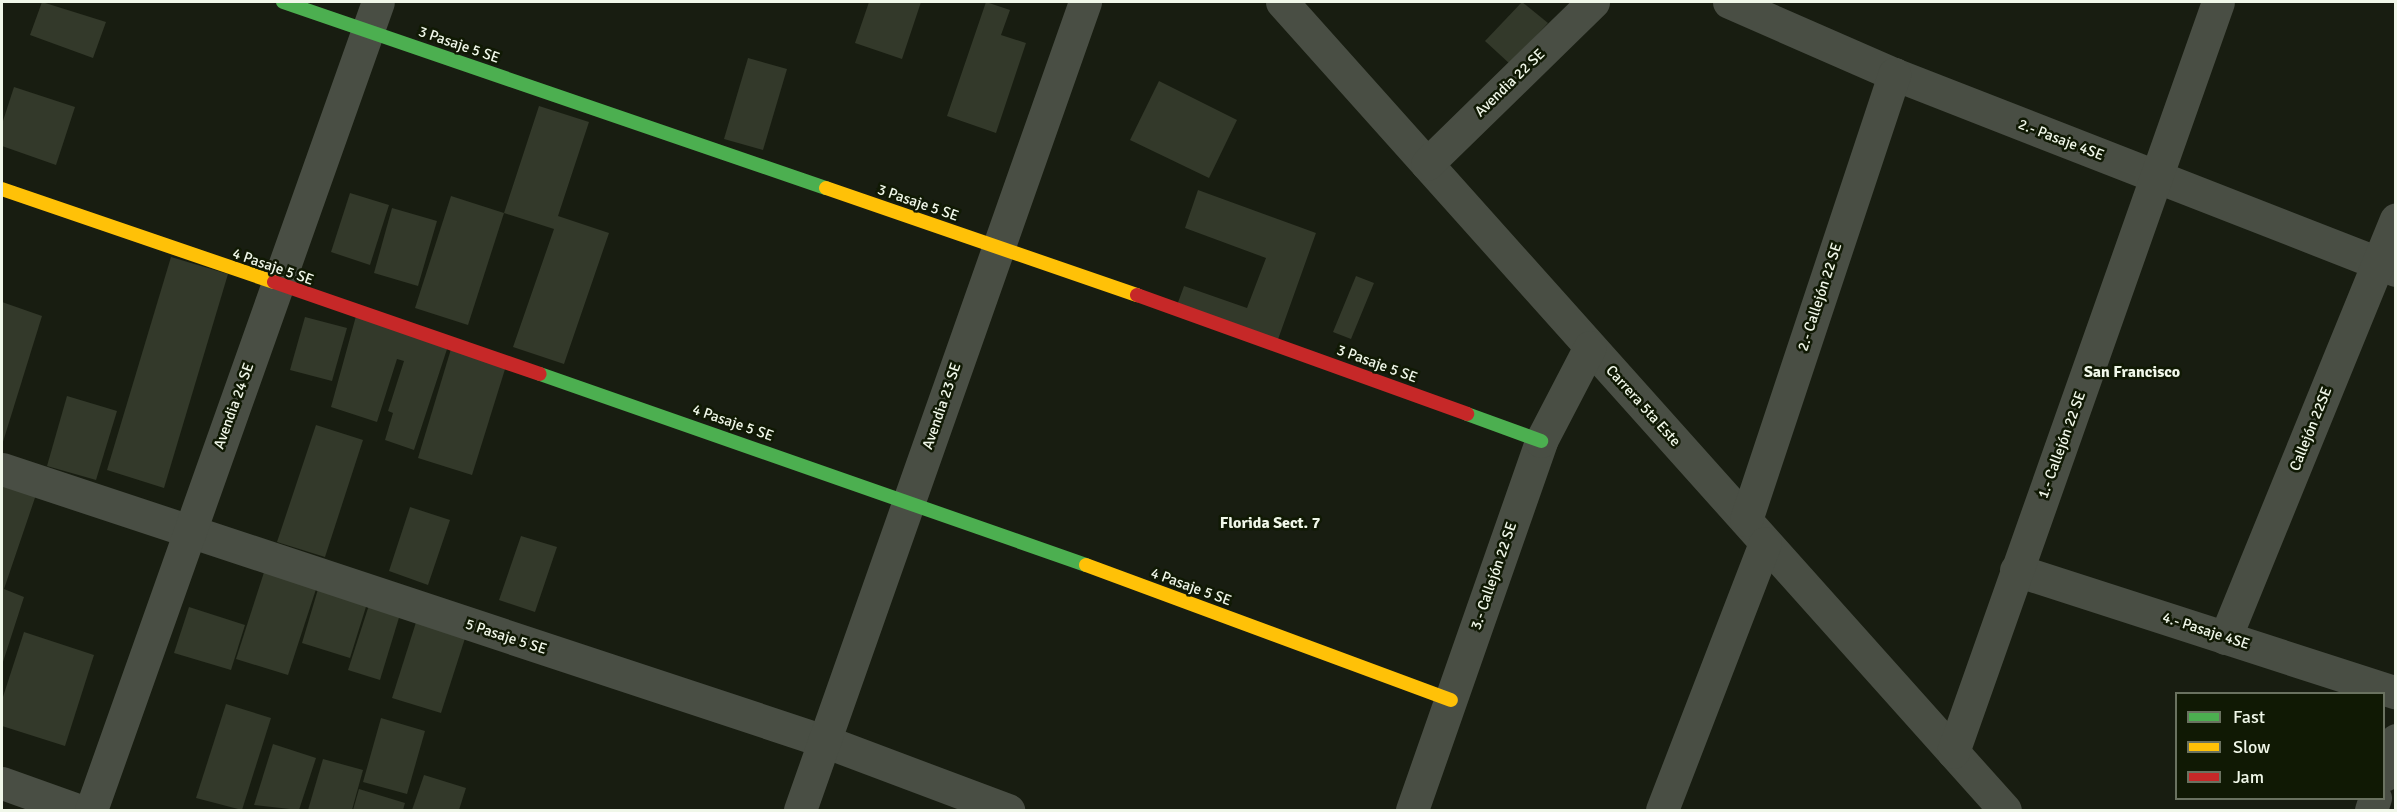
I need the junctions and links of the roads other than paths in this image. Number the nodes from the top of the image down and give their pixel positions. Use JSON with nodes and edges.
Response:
{"nodes":[{"id":1,"x":283,"y":2,"type":"edge"},
{"id":2,"x":1085,"y":2,"type":"edge"},
{"id":3,"x":1282,"y":2,"type":"edge"},
{"id":4,"x":1593,"y":2,"type":"edge"},
{"id":5,"x":1729,"y":2,"type":"edge"},
{"id":6,"x":2218,"y":2,"type":"edge"},
{"id":7,"x":372,"y":16,"type":"edge"},
{"id":8,"x":1894,"y":74,"type":"junction"},
{"id":9,"x":1428,"y":164,"type":"junction"},
{"id":10,"x":2159,"y":178,"type":"junction"},
{"id":11,"x":2,"y":189,"type":"edge"},
{"id":12,"x":2396,"y":220,"type":"edge"},
{"id":13,"x":998,"y":248,"type":"junction"},
{"id":14,"x":2387,"y":268,"type":"edge"},
{"id":15,"x":276,"y":286,"type":"junction"},
{"id":16,"x":1590,"y":347,"type":"junction"},
{"id":17,"x":1541,"y":441,"type":"junction"},
{"id":18,"x":2,"y":469,"type":"edge"},
{"id":19,"x":909,"y":500,"type":"junction"},
{"id":20,"x":1756,"y":531,"type":"junction"},
{"id":21,"x":189,"y":532,"type":"junction"},
{"id":22,"x":2016,"y":570,"type":"junction"},
{"id":23,"x":2225,"y":638,"type":"junction"},
{"id":24,"x":2396,"y":693,"type":"edge"},
{"id":25,"x":1451,"y":700,"type":"junction"},
{"id":26,"x":2396,"y":740,"type":"edge"},
{"id":27,"x":824,"y":741,"type":"junction"},
{"id":28,"x":1953,"y":752,"type":"junction"},
{"id":29,"x":2385,"y":772,"type":"edge"},
{"id":30,"x":2,"y":783,"type":"edge"},
{"id":31,"x":78,"y":810,"type":"edge"},
{"id":32,"x":91,"y":810,"type":"edge"},
{"id":33,"x":800,"y":810,"type":"edge"},
{"id":34,"x":1008,"y":810,"type":"edge"},
{"id":35,"x":1412,"y":810,"type":"edge"},
{"id":36,"x":1662,"y":810,"type":"edge"},
{"id":37,"x":2006,"y":810,"type":"edge"}],
"edges":[{"from":1,"to":7,"type":"street","name":"3 Pasaje 5 SE"},
{"from":2,"to":13,"type":"street","name":"Avendia 23 SE"},
{"from":3,"to":9,"type":"street","name":"Carrera 5ta Este"},
{"from":4,"to":9,"type":"street","name":"Avendia 22 SE"},
{"from":5,"to":8,"type":"street","name":"2.- Pasaje 4SE"},
{"from":6,"to":10,"type":"street","name":"1.- Callejón 22 SE"},
{"from":7,"to":13,"type":"street","name":"3 Pasaje 5 SE"},
{"from":7,"to":15,"type":"street","name":"Avendia 24 SE"},
{"from":8,"to":10,"type":"street","name":"2.- Pasaje 4SE"},
{"from":8,"to":20,"type":"street","name":"2.- Callejón 22 SE"},
{"from":9,"to":16,"type":"street","name":"Carrera 5ta Este"},
{"from":10,"to":14,"type":"street","name":"2.- Pasaje 4SE"},
{"from":10,"to":22,"type":"street","name":"1.- Callejón 22 SE"},
{"from":11,"to":15,"type":"street","name":"4 Pasaje 5 SE"},
{"from":12,"to":14,"type":"street","name":"Callejón 22SE"},
{"from":13,"to":17,"type":"street","name":"3 Pasaje 5 SE"},
{"from":13,"to":19,"type":"street","name":"Avendia 23 SE"},
{"from":14,"to":23,"type":"street","name":"Callejón 22SE"},
{"from":15,"to":19,"type":"street","name":"4 Pasaje 5 SE"},
{"from":15,"to":21,"type":"street","name":"Avendia 24 SE"},
{"from":16,"to":17,"type":"street","name":"3.- Callejón 22 SE"},
{"from":16,"to":20,"type":"street","name":"Carrera 5ta Este"},
{"from":17,"to":25,"type":"street","name":"3.- Callejón 22 SE"},
{"from":18,"to":21,"type":"street","name":"5 Pasaje 5 SE"},
{"from":19,"to":25,"type":"street","name":"4 Pasaje 5 SE"},
{"from":19,"to":27,"type":"street","name":"Avendia 23 SE"},
{"from":20,"to":28,"type":"street","name":"Carrera 5ta Este"},
{"from":20,"to":36,"type":"street","name":"2.- Callejón 22 SE"},
{"from":21,"to":27,"type":"street","name":"5 Pasaje 5 SE"},
{"from":21,"to":32,"type":"street","name":"Avendia 24 SE"},
{"from":22,"to":23,"type":"street","name":"4.- Pasaje 4SE"},
{"from":22,"to":28,"type":"street","name":"1.- Callejón 22 SE"},
{"from":23,"to":24,"type":"street","name":"4.- Pasaje 4SE"},
{"from":25,"to":35,"type":"street","name":"3.- Callejón 22 SE"},
{"from":26,"to":29,"type":"street"},
{"from":27,"to":33,"type":"street","name":"Avendia 23 SE"},
{"from":27,"to":34,"type":"street","name":"5 Pasaje 5 SE"},
{"from":28,"to":37,"type":"street","name":"Carrera 5ta Este"},
{"from":30,"to":31,"type":"street"}]}
